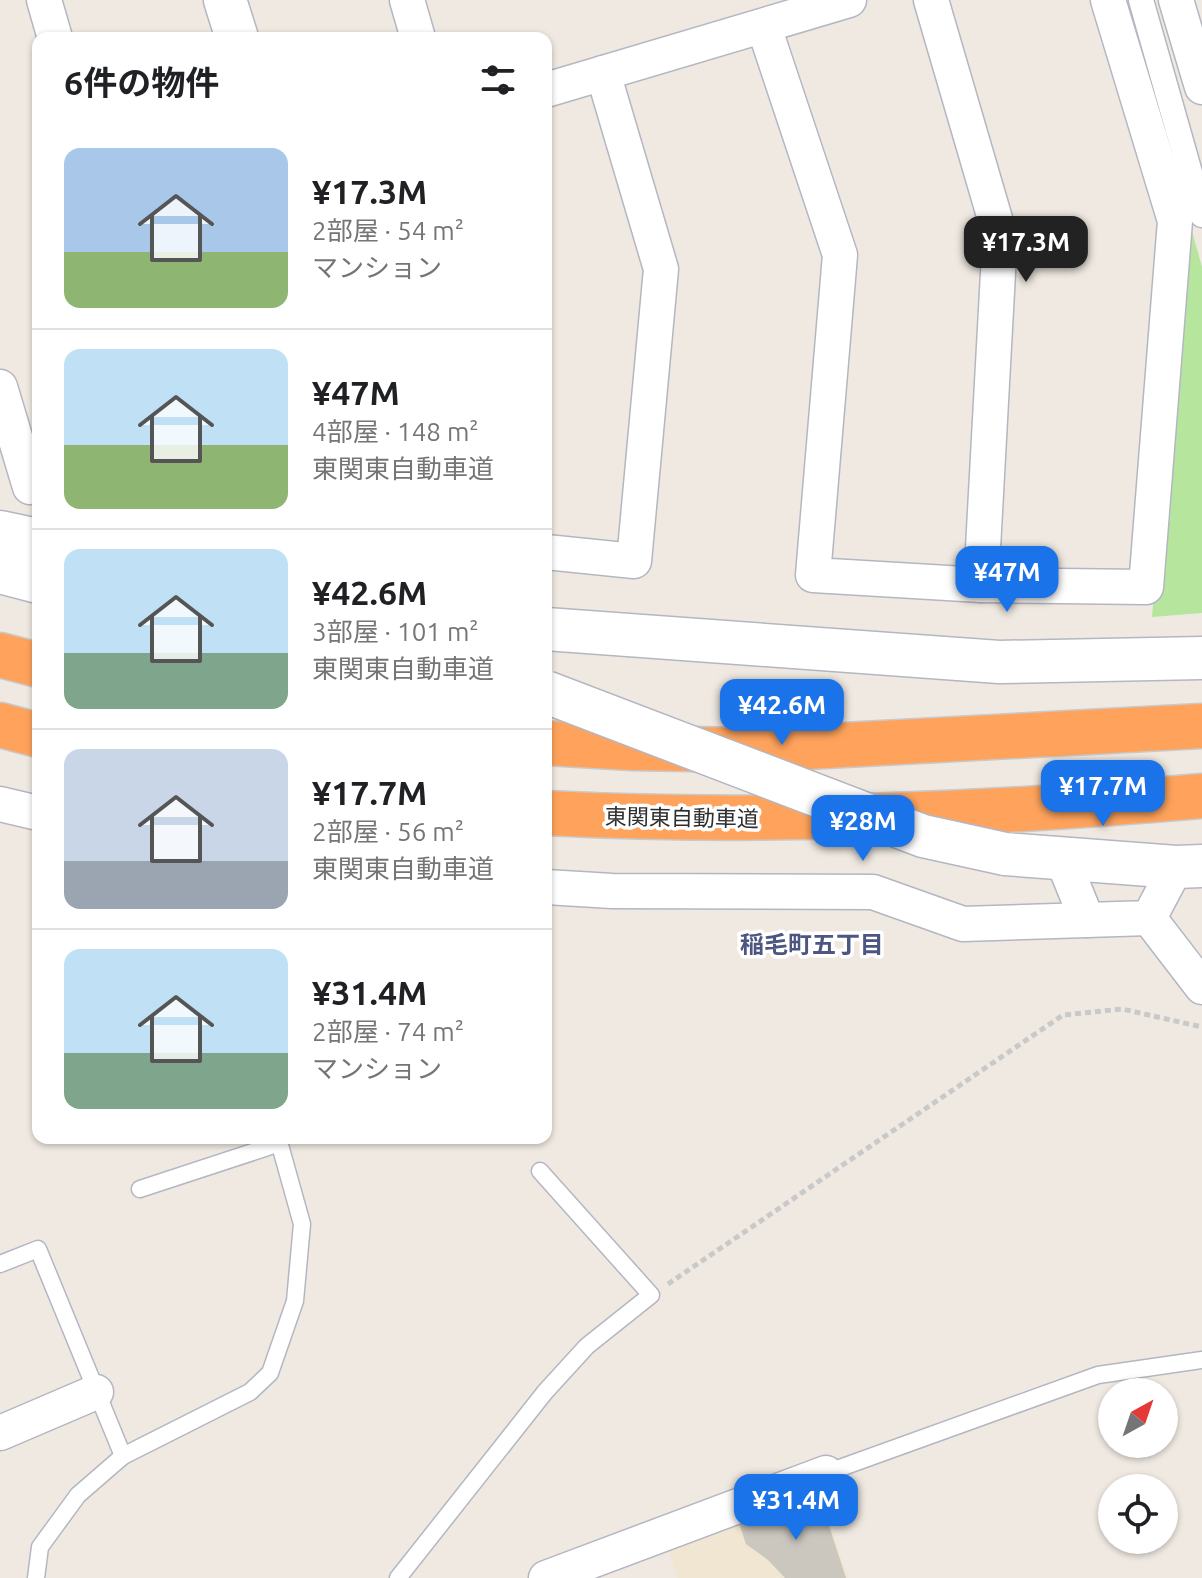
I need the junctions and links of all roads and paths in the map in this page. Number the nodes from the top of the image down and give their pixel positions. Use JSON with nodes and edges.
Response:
{"nodes":[{"id":1,"x":44,"y":0,"type":"edge"},
{"id":2,"x":225,"y":0,"type":"edge"},
{"id":3,"x":407,"y":0,"type":"edge"},
{"id":4,"x":849,"y":0,"type":"edge"},
{"id":5,"x":931,"y":0,"type":"edge"},
{"id":6,"x":1108,"y":0,"type":"edge"},
{"id":7,"x":1141,"y":0,"type":"edge"},
{"id":8,"x":1176,"y":0,"type":"edge"},
{"id":9,"x":764,"y":27,"type":"junction"},
{"id":10,"x":53,"y":32,"type":"edge"},
{"id":11,"x":235,"y":32,"type":"edge"},
{"id":12,"x":416,"y":32,"type":"edge"},
{"id":13,"x":603,"y":73,"type":"junction"},
{"id":14,"x":1200,"y":73,"type":"edge"},
{"id":15,"x":552,"y":88,"type":"edge"},
{"id":16,"x":1202,"y":215,"type":"edge"},
{"id":17,"x":0,"y":387,"type":"edge"},
{"id":18,"x":23,"y":484,"type":"edge"},
{"id":19,"x":0,"y":532,"type":"edge"},
{"id":20,"x":32,"y":539,"type":"edge"},
{"id":21,"x":552,"y":553,"type":"edge"},
{"id":22,"x":0,"y":572,"type":"edge"},
{"id":23,"x":32,"y":580,"type":"edge"},
{"id":24,"x":981,"y":585,"type":"junction"},
{"id":25,"x":552,"y":629,"type":"edge"},
{"id":26,"x":0,"y":655,"type":"edge"},
{"id":27,"x":1202,"y":658,"type":"edge"},
{"id":28,"x":32,"y":663,"type":"edge"},
{"id":29,"x":552,"y":694,"type":"edge"},
{"id":30,"x":0,"y":725,"type":"edge"},
{"id":31,"x":1202,"y":726,"type":"edge"},
{"id":32,"x":32,"y":733,"type":"edge"},
{"id":33,"x":552,"y":743,"type":"edge"},
{"id":34,"x":1202,"y":796,"type":"edge"},
{"id":35,"x":0,"y":804,"type":"edge"},
{"id":36,"x":32,"y":812,"type":"edge"},
{"id":37,"x":552,"y":813,"type":"edge"},
{"id":38,"x":1062,"y":858,"type":"junction"},
{"id":39,"x":1189,"y":866,"type":"edge"},
{"id":40,"x":552,"y":887,"type":"edge"},
{"id":41,"x":1149,"y":918,"type":"junction"},
{"id":42,"x":1087,"y":920,"type":"junction"},
{"id":43,"x":1202,"y":987,"type":"edge"},
{"id":44,"x":1202,"y":1027,"type":"edge"},
{"id":45,"x":268,"y":1144,"type":"edge"},
{"id":46,"x":280,"y":1144,"type":"edge"},
{"id":47,"x":540,"y":1171,"type":"dead end"},
{"id":48,"x":140,"y":1189,"type":"dead end"},
{"id":49,"x":0,"y":1264,"type":"edge"},
{"id":50,"x":651,"y":1295,"type":"junction"},
{"id":51,"x":1202,"y":1360,"type":"edge"},
{"id":52,"x":96,"y":1392,"type":"junction"},
{"id":53,"x":0,"y":1433,"type":"edge"},
{"id":54,"x":123,"y":1456,"type":"junction"},
{"id":55,"x":826,"y":1473,"type":"joint"},
{"id":56,"x":36,"y":1578,"type":"edge"},
{"id":57,"x":398,"y":1578,"type":"edge"},
{"id":58,"x":546,"y":1578,"type":"edge"}],
"edges":[{"from":1,"to":10,"type":"street"},
{"from":2,"to":11,"type":"street"},
{"from":3,"to":12,"type":"street"},
{"from":4,"to":9,"type":"street"},
{"from":5,"to":24,"type":"street"},
{"from":6,"to":24,"type":"street"},
{"from":7,"to":16,"type":"street"},
{"from":8,"to":14,"type":"street"},
{"from":9,"to":13,"type":"street"},
{"from":9,"to":24,"type":"street"},
{"from":13,"to":15,"type":"street"},
{"from":13,"to":21,"type":"street"},
{"from":17,"to":18,"type":"street"},
{"from":19,"to":20,"type":"street"},
{"from":22,"to":23,"type":"street"},
{"from":25,"to":27,"type":"street"},
{"from":26,"to":28,"type":"highway"},
{"from":29,"to":38,"type":"street","bridge":true},
{"from":30,"to":32,"type":"highway"},
{"from":31,"to":33,"type":"highway"},
{"from":34,"to":37,"type":"highway","name":"東関東自動車道"},
{"from":35,"to":36,"type":"street"},
{"from":38,"to":39,"type":"street"},
{"from":38,"to":42,"type":"street"},
{"from":39,"to":41,"type":"street"},
{"from":40,"to":42,"type":"street"},
{"from":41,"to":42,"type":"street"},
{"from":41,"to":43,"type":"street"},
{"from":44,"to":50,"type":"path"},
{"from":45,"to":48,"type":"lane"},
{"from":46,"to":54,"type":"lane"},
{"from":47,"to":50,"type":"lane"},
{"from":49,"to":52,"type":"lane"},
{"from":50,"to":57,"type":"lane"},
{"from":51,"to":55,"type":"lane"},
{"from":52,"to":53,"type":"street"},
{"from":52,"to":54,"type":"lane"},
{"from":54,"to":56,"type":"lane"},
{"from":55,"to":58,"type":"street"}]}
